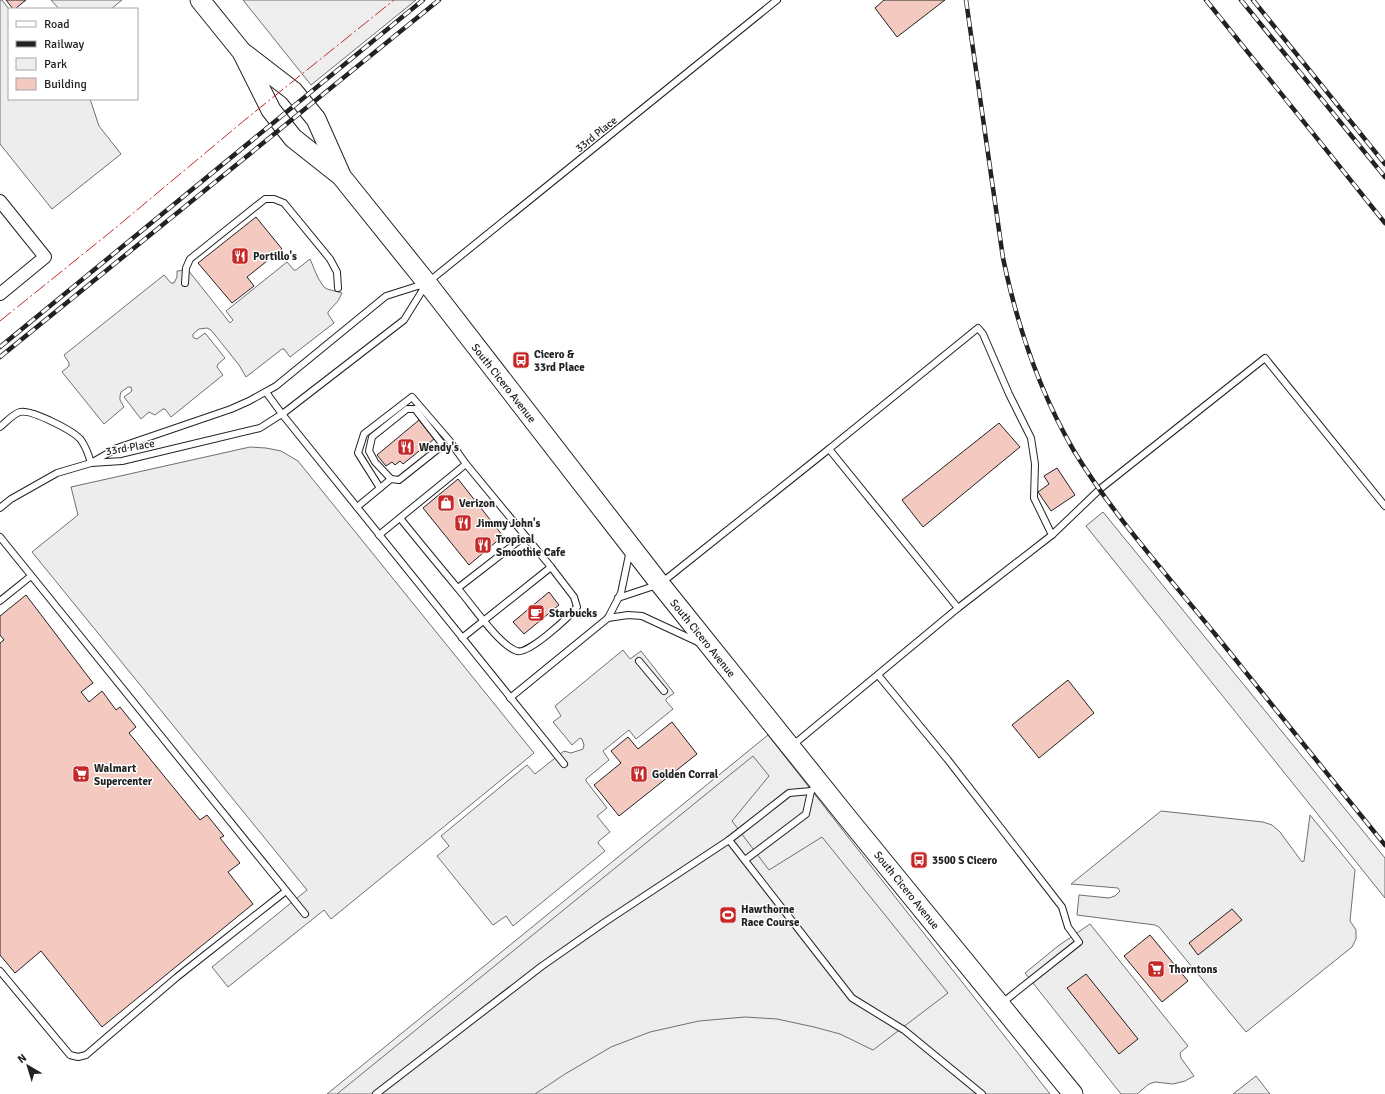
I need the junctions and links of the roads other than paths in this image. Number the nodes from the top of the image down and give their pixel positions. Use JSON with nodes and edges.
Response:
{"nodes":[{"id":1,"x":200,"y":0,"type":"edge"},
{"id":2,"x":777,"y":0,"type":"edge"},
{"id":3,"x":242,"y":52,"type":"junction"},
{"id":4,"x":341,"y":176,"type":"junction"},
{"id":5,"x":0,"y":201,"type":"edge"},
{"id":6,"x":185,"y":283,"type":"dead end"},
{"id":7,"x":427,"y":283,"type":"junction"},
{"id":8,"x":338,"y":288,"type":"dead end"},
{"id":9,"x":0,"y":294,"type":"edge"},
{"id":10,"x":266,"y":392,"type":"junction"},
{"id":11,"x":282,"y":414,"type":"junction"},
{"id":12,"x":0,"y":427,"type":"edge"},
{"id":13,"x":829,"y":449,"type":"junction"},
{"id":14,"x":91,"y":463,"type":"junction"},
{"id":15,"x":466,"y":464,"type":"junction"},
{"id":16,"x":392,"y":479,"type":"junction"},
{"id":17,"x":380,"y":488,"type":"junction"},
{"id":18,"x":1385,"y":506,"type":"edge"},
{"id":19,"x":357,"y":507,"type":"junction"},
{"id":20,"x":0,"y":508,"type":"edge"},
{"id":21,"x":400,"y":518,"type":"junction"},
{"id":22,"x":379,"y":535,"type":"junction"},
{"id":23,"x":1052,"y":535,"type":"junction"},
{"id":24,"x":526,"y":536,"type":"junction"},
{"id":25,"x":0,"y":537,"type":"edge"},
{"id":26,"x":630,"y":546,"type":"junction"},
{"id":27,"x":551,"y":567,"type":"junction"},
{"id":28,"x":31,"y":576,"type":"junction"},
{"id":29,"x":660,"y":584,"type":"junction"},
{"id":30,"x":458,"y":588,"type":"junction"},
{"id":31,"x":618,"y":598,"type":"junction"},
{"id":32,"x":0,"y":601,"type":"edge"},
{"id":33,"x":958,"y":608,"type":"junction"},
{"id":34,"x":608,"y":618,"type":"junction"},
{"id":35,"x":484,"y":620,"type":"junction"},
{"id":36,"x":462,"y":638,"type":"junction"},
{"id":37,"x":711,"y":647,"type":"junction"},
{"id":38,"x":639,"y":661,"type":"dead end"},
{"id":39,"x":878,"y":675,"type":"junction"},
{"id":40,"x":664,"y":691,"type":"dead end"},
{"id":41,"x":510,"y":698,"type":"junction"},
{"id":42,"x":791,"y":747,"type":"junction"},
{"id":43,"x":564,"y":764,"type":"dead end"},
{"id":44,"x":816,"y":787,"type":"junction"},
{"id":45,"x":729,"y":840,"type":"junction"},
{"id":46,"x":745,"y":860,"type":"junction"},
{"id":47,"x":286,"y":891,"type":"junction"},
{"id":48,"x":305,"y":914,"type":"dead end"},
{"id":49,"x":0,"y":972,"type":"edge"},
{"id":50,"x":1000,"y":1004,"type":"junction"},
{"id":51,"x":376,"y":1094,"type":"edge"},
{"id":52,"x":982,"y":1094,"type":"edge"},
{"id":53,"x":1074,"y":1094,"type":"edge"}],
"edges":[{"from":1,"to":3,"type":"main road","name":"South Cicero Avenue"},
{"from":2,"to":7,"type":"lane","name":"33rd Place"},
{"from":3,"to":4,"type":"main road","name":"South Cicero Avenue"},
{"from":3,"to":4,"type":"main road","name":"South Cicero Avenue"},
{"from":4,"to":7,"type":"main road","name":"South Cicero Avenue"},
{"from":5,"to":9,"type":"street"},
{"from":6,"to":8,"type":"lane"},
{"from":7,"to":10,"type":"lane","name":"33rd Place"},
{"from":7,"to":11,"type":"lane","name":"33rd Place"},
{"from":7,"to":26,"type":"main road","name":"South Cicero Avenue"},
{"from":10,"to":11,"type":"lane"},
{"from":10,"to":14,"type":"lane","name":"33rd Place"},
{"from":11,"to":14,"type":"lane","name":"33rd Place"},
{"from":11,"to":19,"type":"lane"},
{"from":12,"to":14,"type":"lane"},
{"from":13,"to":23,"type":"lane"},
{"from":13,"to":29,"type":"lane"},
{"from":13,"to":33,"type":"lane"},
{"from":14,"to":20,"type":"lane"},
{"from":15,"to":17,"type":"lane"},
{"from":15,"to":21,"type":"lane"},
{"from":15,"to":24,"type":"lane"},
{"from":16,"to":16,"type":"lane"},
{"from":16,"to":17,"type":"lane"},
{"from":17,"to":19,"type":"lane"},
{"from":18,"to":23,"type":"lane"},
{"from":19,"to":22,"type":"lane"},
{"from":21,"to":22,"type":"lane"},
{"from":21,"to":30,"type":"lane"},
{"from":22,"to":36,"type":"lane"},
{"from":23,"to":33,"type":"lane"},
{"from":24,"to":27,"type":"lane"},
{"from":24,"to":30,"type":"lane"},
{"from":25,"to":28,"type":"lane"},
{"from":26,"to":29,"type":"main road","name":"South Cicero Avenue"},
{"from":26,"to":31,"type":"lane"},
{"from":27,"to":35,"type":"lane"},
{"from":27,"to":35,"type":"lane"},
{"from":28,"to":32,"type":"lane"},
{"from":28,"to":47,"type":"lane"},
{"from":29,"to":31,"type":"lane"},
{"from":29,"to":37,"type":"main road","name":"South Cicero Avenue"},
{"from":30,"to":35,"type":"lane"},
{"from":31,"to":34,"type":"lane"},
{"from":33,"to":39,"type":"lane"},
{"from":34,"to":37,"type":"lane"},
{"from":34,"to":41,"type":"lane"},
{"from":35,"to":36,"type":"lane"},
{"from":36,"to":41,"type":"lane"},
{"from":37,"to":42,"type":"main road","name":"South Cicero Avenue"},
{"from":38,"to":40,"type":"lane"},
{"from":39,"to":42,"type":"lane"},
{"from":39,"to":50,"type":"lane"},
{"from":41,"to":43,"type":"lane"},
{"from":42,"to":44,"type":"main road","name":"South Cicero Avenue"},
{"from":44,"to":45,"type":"lane"},
{"from":44,"to":46,"type":"lane"},
{"from":44,"to":50,"type":"main road","name":"South Cicero Avenue"},
{"from":45,"to":46,"type":"lane"},
{"from":45,"to":51,"type":"lane"},
{"from":46,"to":52,"type":"lane"},
{"from":47,"to":48,"type":"lane"},
{"from":47,"to":49,"type":"lane"},
{"from":50,"to":53,"type":"main road","name":"South Cicero Avenue"}]}
